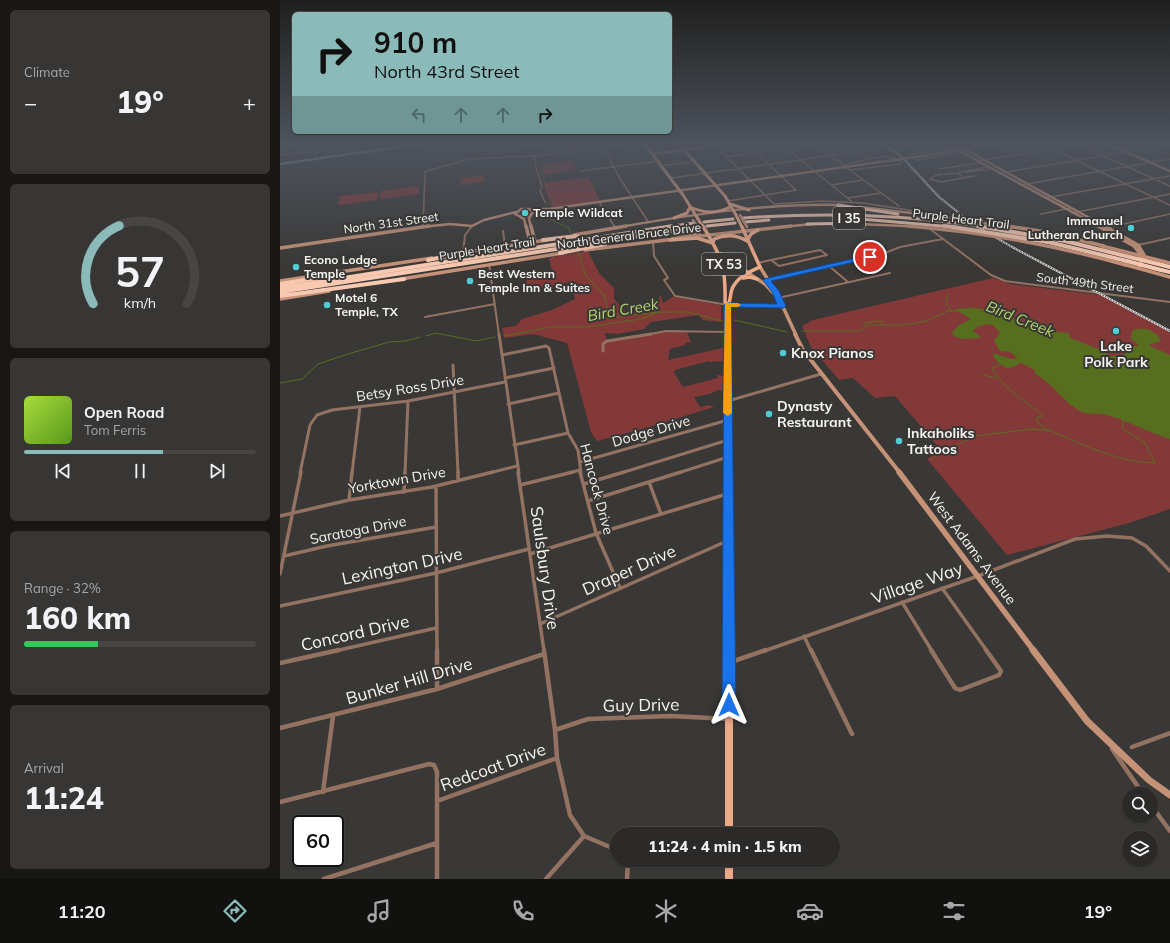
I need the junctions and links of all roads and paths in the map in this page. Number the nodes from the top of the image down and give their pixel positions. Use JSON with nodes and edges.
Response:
{"nodes":[{"id":1,"x":424,"y":184,"type":"edge"},
{"id":2,"x":541,"y":184,"type":"edge"},
{"id":3,"x":623,"y":184,"type":"edge"},
{"id":4,"x":675,"y":184,"type":"edge"},
{"id":5,"x":713,"y":184,"type":"edge"},
{"id":6,"x":736,"y":184,"type":"edge"},
{"id":7,"x":752,"y":184,"type":"edge"},
{"id":8,"x":790,"y":184,"type":"edge"},
{"id":9,"x":838,"y":184,"type":"edge"},
{"id":10,"x":869,"y":184,"type":"edge"},
{"id":11,"x":1028,"y":184,"type":"joint"},
{"id":12,"x":1125,"y":184,"type":"joint"},
{"id":13,"x":832,"y":185,"type":"joint"},
{"id":14,"x":1021,"y":185,"type":"joint"},
{"id":15,"x":716,"y":187,"type":"junction"},
{"id":16,"x":681,"y":192,"type":"junction"},
{"id":17,"x":881,"y":193,"type":"junction"},
{"id":18,"x":1170,"y":194,"type":"edge"},
{"id":19,"x":764,"y":195,"type":"junction"},
{"id":20,"x":1052,"y":197,"type":"junction"},
{"id":21,"x":1154,"y":197,"type":"junction"},
{"id":22,"x":632,"y":198,"type":"junction"},
{"id":23,"x":848,"y":198,"type":"junction"},
{"id":24,"x":1045,"y":198,"type":"junction"},
{"id":25,"x":546,"y":202,"type":"dead end"},
{"id":26,"x":599,"y":202,"type":"junction"},
{"id":27,"x":851,"y":202,"type":"junction"},
{"id":28,"x":729,"y":203,"type":"junction"},
{"id":29,"x":838,"y":205,"type":"junction"},
{"id":30,"x":1170,"y":205,"type":"edge"},
{"id":31,"x":690,"y":207,"type":"junction"},
{"id":32,"x":900,"y":208,"type":"junction"},
{"id":33,"x":1071,"y":208,"type":"junction"},
{"id":34,"x":532,"y":209,"type":"junction"},
{"id":35,"x":549,"y":209,"type":"junction"},
{"id":36,"x":1065,"y":209,"type":"junction"},
{"id":37,"x":749,"y":210,"type":"junction"},
{"id":38,"x":734,"y":211,"type":"junction"},
{"id":39,"x":516,"y":212,"type":"junction"},
{"id":40,"x":1079,"y":212,"type":"junction"},
{"id":41,"x":1072,"y":213,"type":"junction"},
{"id":42,"x":532,"y":214,"type":"junction"},
{"id":43,"x":1042,"y":214,"type":"dead end"},
{"id":44,"x":1170,"y":214,"type":"edge"},
{"id":45,"x":695,"y":215,"type":"junction"},
{"id":46,"x":502,"y":216,"type":"junction"},
{"id":47,"x":518,"y":216,"type":"junction"},
{"id":48,"x":683,"y":217,"type":"junction"},
{"id":49,"x":674,"y":218,"type":"junction"},
{"id":50,"x":739,"y":218,"type":"junction"},
{"id":51,"x":954,"y":218,"type":"junction"},
{"id":52,"x":649,"y":222,"type":"junction"},
{"id":53,"x":693,"y":222,"type":"junction"},
{"id":54,"x":704,"y":222,"type":"dead end"},
{"id":55,"x":921,"y":223,"type":"junction"},
{"id":56,"x":807,"y":224,"type":"junction"},
{"id":57,"x":965,"y":224,"type":"junction"},
{"id":58,"x":882,"y":225,"type":"junction"},
{"id":59,"x":472,"y":226,"type":"junction"},
{"id":60,"x":424,"y":227,"type":"junction"},
{"id":61,"x":705,"y":227,"type":"junction"},
{"id":62,"x":1107,"y":227,"type":"junction"},
{"id":63,"x":688,"y":228,"type":"junction"},
{"id":64,"x":698,"y":228,"type":"junction"},
{"id":65,"x":616,"y":229,"type":"junction"},
{"id":66,"x":742,"y":229,"type":"junction"},
{"id":67,"x":930,"y":229,"type":"junction"},
{"id":68,"x":1100,"y":229,"type":"junction"},
{"id":69,"x":758,"y":230,"type":"junction"},
{"id":70,"x":503,"y":231,"type":"dead end"},
{"id":71,"x":969,"y":233,"type":"dead end"},
{"id":72,"x":708,"y":235,"type":"junction"},
{"id":73,"x":943,"y":238,"type":"junction"},
{"id":74,"x":1170,"y":238,"type":"edge"},
{"id":75,"x":543,"y":240,"type":"junction"},
{"id":76,"x":670,"y":240,"type":"junction"},
{"id":77,"x":653,"y":241,"type":"junction"},
{"id":78,"x":747,"y":241,"type":"junction"},
{"id":79,"x":530,"y":242,"type":"junction"},
{"id":80,"x":535,"y":242,"type":"junction"},
{"id":81,"x":713,"y":243,"type":"junction"},
{"id":82,"x":1128,"y":243,"type":"junction"},
{"id":83,"x":1138,"y":245,"type":"junction"},
{"id":84,"x":505,"y":246,"type":"junction"},
{"id":85,"x":1104,"y":246,"type":"junction"},
{"id":86,"x":280,"y":248,"type":"edge"},
{"id":87,"x":1120,"y":250,"type":"junction"},
{"id":88,"x":719,"y":251,"type":"junction"},
{"id":89,"x":1143,"y":252,"type":"junction"},
{"id":90,"x":464,"y":253,"type":"junction"},
{"id":91,"x":560,"y":253,"type":"junction"},
{"id":92,"x":794,"y":255,"type":"junction"},
{"id":93,"x":1142,"y":256,"type":"junction"},
{"id":94,"x":772,"y":260,"type":"junction"},
{"id":95,"x":800,"y":261,"type":"junction"},
{"id":96,"x":1168,"y":262,"type":"edge"},
{"id":97,"x":489,"y":264,"type":"junction"},
{"id":98,"x":1126,"y":264,"type":"junction"},
{"id":99,"x":759,"y":265,"type":"junction"},
{"id":100,"x":829,"y":266,"type":"junction"},
{"id":101,"x":1170,"y":267,"type":"edge"},
{"id":102,"x":1140,"y":268,"type":"junction"},
{"id":103,"x":1162,"y":268,"type":"junction"},
{"id":104,"x":1170,"y":272,"type":"edge"},
{"id":105,"x":748,"y":273,"type":"junction"},
{"id":106,"x":890,"y":273,"type":"dead end"},
{"id":107,"x":1170,"y":277,"type":"edge"},
{"id":108,"x":404,"y":279,"type":"joint"},
{"id":109,"x":740,"y":279,"type":"junction"},
{"id":110,"x":757,"y":279,"type":"junction"},
{"id":111,"x":767,"y":280,"type":"junction"},
{"id":112,"x":280,"y":282,"type":"edge"},
{"id":113,"x":848,"y":282,"type":"junction"},
{"id":114,"x":280,"y":288,"type":"edge"},
{"id":115,"x":280,"y":292,"type":"edge"},
{"id":116,"x":280,"y":297,"type":"edge"},
{"id":117,"x":778,"y":298,"type":"junction"},
{"id":118,"x":1170,"y":302,"type":"edge"},
{"id":119,"x":495,"y":304,"type":"junction"},
{"id":120,"x":728,"y":305,"type":"junction"},
{"id":121,"x":782,"y":306,"type":"junction"},
{"id":122,"x":426,"y":317,"type":"dead end"},
{"id":123,"x":728,"y":332,"type":"junction"},
{"id":124,"x":604,"y":351,"type":"dead end"},
{"id":125,"x":502,"y":355,"type":"junction"},
{"id":126,"x":453,"y":365,"type":"dead end"},
{"id":127,"x":554,"y":368,"type":"junction"},
{"id":128,"x":821,"y":374,"type":"junction"},
{"id":129,"x":505,"y":380,"type":"junction"},
{"id":130,"x":454,"y":393,"type":"junction"},
{"id":131,"x":559,"y":393,"type":"junction"},
{"id":132,"x":408,"y":401,"type":"junction"},
{"id":133,"x":728,"y":401,"type":"junction"},
{"id":134,"x":508,"y":404,"type":"junction"},
{"id":135,"x":360,"y":407,"type":"junction"},
{"id":136,"x":728,"y":420,"type":"junction"},
{"id":137,"x":568,"y":433,"type":"junction"},
{"id":138,"x":728,"y":440,"type":"junction"},
{"id":139,"x":514,"y":445,"type":"junction"},
{"id":140,"x":728,"y":457,"type":"junction"},
{"id":141,"x":580,"y":462,"type":"junction"},
{"id":142,"x":517,"y":466,"type":"junction"},
{"id":143,"x":580,"y":470,"type":"junction"},
{"id":144,"x":458,"y":480,"type":"junction"},
{"id":145,"x":649,"y":482,"type":"junction"},
{"id":146,"x":584,"y":484,"type":"junction"},
{"id":147,"x":520,"y":485,"type":"junction"},
{"id":148,"x":436,"y":486,"type":"junction"},
{"id":149,"x":404,"y":492,"type":"junction"},
{"id":150,"x":729,"y":494,"type":"junction"},
{"id":151,"x":349,"y":500,"type":"junction"},
{"id":152,"x":588,"y":501,"type":"junction"},
{"id":153,"x":292,"y":513,"type":"junction"},
{"id":154,"x":661,"y":514,"type":"junction"},
{"id":155,"x":280,"y":516,"type":"edge"},
{"id":156,"x":436,"y":526,"type":"junction"},
{"id":157,"x":596,"y":533,"type":"junction"},
{"id":158,"x":729,"y":540,"type":"junction"},
{"id":159,"x":529,"y":549,"type":"junction"},
{"id":160,"x":530,"y":554,"type":"junction"},
{"id":161,"x":284,"y":556,"type":"junction"},
{"id":162,"x":1170,"y":571,"type":"edge"},
{"id":163,"x":436,"y":573,"type":"junction"},
{"id":164,"x":280,"y":574,"type":"edge"},
{"id":165,"x":978,"y":576,"type":"junction"},
{"id":166,"x":620,"y":588,"type":"junction"},
{"id":167,"x":942,"y":588,"type":"junction"},
{"id":168,"x":902,"y":602,"type":"junction"},
{"id":169,"x":280,"y":606,"type":"edge"},
{"id":170,"x":540,"y":624,"type":"junction"},
{"id":171,"x":436,"y":628,"type":"junction"},
{"id":172,"x":804,"y":636,"type":"junction"},
{"id":173,"x":544,"y":654,"type":"junction"},
{"id":174,"x":729,"y":662,"type":"junction"},
{"id":175,"x":280,"y":663,"type":"edge"},
{"id":176,"x":437,"y":688,"type":"junction"},
{"id":177,"x":333,"y":716,"type":"junction"},
{"id":178,"x":729,"y":719,"type":"junction"},
{"id":179,"x":280,"y":728,"type":"edge"},
{"id":180,"x":555,"y":730,"type":"junction"},
{"id":181,"x":1170,"y":733,"type":"edge"},
{"id":182,"x":852,"y":734,"type":"dead end"},
{"id":183,"x":1107,"y":742,"type":"junction"},
{"id":184,"x":1132,"y":747,"type":"dead end"},
{"id":185,"x":557,"y":758,"type":"junction"},
{"id":186,"x":1138,"y":787,"type":"edge"},
{"id":187,"x":322,"y":792,"type":"junction"},
{"id":188,"x":1170,"y":795,"type":"edge"},
{"id":189,"x":437,"y":801,"type":"junction"},
{"id":190,"x":280,"y":802,"type":"edge"},
{"id":191,"x":1158,"y":815,"type":"edge"},
{"id":192,"x":729,"y":827,"type":"edge"},
{"id":193,"x":1170,"y":831,"type":"edge"},
{"id":194,"x":584,"y":836,"type":"junction"},
{"id":195,"x":437,"y":844,"type":"junction"},
{"id":196,"x":610,"y":847,"type":"edge"},
{"id":197,"x":627,"y":867,"type":"edge"},
{"id":198,"x":729,"y":867,"type":"edge"},
{"id":199,"x":324,"y":879,"type":"edge"},
{"id":200,"x":437,"y":879,"type":"edge"},
{"id":201,"x":546,"y":879,"type":"edge"},
{"id":202,"x":626,"y":879,"type":"edge"},
{"id":203,"x":729,"y":879,"type":"edge"}],
"edges":[{"from":1,"to":60,"type":"street"},
{"from":2,"to":25,"type":"street"},
{"from":3,"to":22,"type":"street"},
{"from":4,"to":16,"type":"main road","number":"TX 53"},
{"from":5,"to":15,"type":"main road","name":"West Adams Avenue"},
{"from":6,"to":15,"type":"main road"},
{"from":7,"to":19,"type":"street"},
{"from":8,"to":19,"type":"street"},
{"from":9,"to":13,"type":"street"},
{"from":10,"to":17,"type":"street"},
{"from":11,"to":14,"type":"street"},
{"from":11,"to":20,"type":"main road"},
{"from":12,"to":20,"type":"street"},
{"from":12,"to":21,"type":"street"},
{"from":13,"to":23,"type":"street"},
{"from":14,"to":24,"type":"main road"},
{"from":15,"to":16,"type":"main road"},
{"from":15,"to":28,"type":"main road","name":"West Adams Avenue"},
{"from":16,"to":22,"type":"main road"},
{"from":16,"to":31,"type":"main road","number":"TX 53"},
{"from":17,"to":23,"type":"street"},
{"from":17,"to":32,"type":"street"},
{"from":18,"to":21,"type":"street"},
{"from":19,"to":27,"type":"street"},
{"from":19,"to":28,"type":"street"},
{"from":20,"to":24,"type":"street"},
{"from":20,"to":33,"type":"main road"},
{"from":21,"to":30,"type":"street"},
{"from":21,"to":40,"type":"street"},
{"from":22,"to":26,"type":"main road"},
{"from":22,"to":52,"type":"street"},
{"from":23,"to":27,"type":"street"},
{"from":24,"to":36,"type":"main road"},
{"from":26,"to":35,"type":"main road"},
{"from":26,"to":65,"type":"street"},
{"from":27,"to":32,"type":"street"},
{"from":28,"to":31,"type":"main road"},
{"from":28,"to":37,"type":"main road"},
{"from":28,"to":38,"type":"main road","name":"West Adams Avenue"},
{"from":29,"to":37,"type":"main road","name":"North General Bruce Drive"},
{"from":29,"to":51,"type":"main road","name":"North General Bruce Drive"},
{"from":29,"to":57,"type":"highway"},
{"from":31,"to":45,"type":"main road","number":"TX 53"},
{"from":31,"to":49,"type":"main road"},
{"from":32,"to":51,"type":"street"},
{"from":33,"to":36,"type":"street"},
{"from":33,"to":40,"type":"main road"},
{"from":34,"to":35,"type":"main road"},
{"from":34,"to":39,"type":"main road","name":"North 31st Street"},
{"from":34,"to":42,"type":"main road"},
{"from":35,"to":42,"type":"main road"},
{"from":36,"to":41,"type":"main road"},
{"from":36,"to":43,"type":"street"},
{"from":37,"to":38,"type":"main road","name":"North General Bruce Drive"},
{"from":37,"to":50,"type":"main road"},
{"from":38,"to":45,"type":"main road","name":"North General Bruce Drive"},
{"from":38,"to":50,"type":"main road","name":"West Adams Avenue"},
{"from":39,"to":46,"type":"main road","name":"North 31st Street"},
{"from":39,"to":47,"type":"main road"},
{"from":40,"to":41,"type":"street"},
{"from":40,"to":62,"type":"main road"},
{"from":41,"to":68,"type":"main road"},
{"from":42,"to":47,"type":"main road","name":"North 31st Street"},
{"from":42,"to":80,"type":"main road"},
{"from":44,"to":62,"type":"street"},
{"from":45,"to":48,"type":"main road","name":"North General Bruce Drive"},
{"from":45,"to":61,"type":"main road","number":"TX 53","bridge":true},
{"from":46,"to":47,"type":"main road","name":"North 31st Street"},
{"from":46,"to":59,"type":"main road","name":"North 31st Street"},
{"from":47,"to":79,"type":"main road"},
{"from":48,"to":49,"type":"main road","name":"North General Bruce Drive"},
{"from":48,"to":53,"type":"main road"},
{"from":49,"to":52,"type":"main road","name":"North General Bruce Drive"},
{"from":50,"to":54,"type":"highway","name":"Purple Heart Trail","number":"I 35"},
{"from":50,"to":55,"type":"highway","name":"Purple Heart Trail","number":"I 35"},
{"from":50,"to":57,"type":"highway","name":"Purple Heart Trail","number":"I 35"},
{"from":50,"to":61,"type":"highway","name":"Purple Heart Trail","number":"I 35"},
{"from":50,"to":66,"type":"main road","name":"West Adams Avenue","bridge":true},
{"from":50,"to":69,"type":"main road","bridge":true},
{"from":51,"to":85,"type":"main road","name":"North General Bruce Drive","bridge":true},
{"from":52,"to":65,"type":"main road","name":"North General Bruce Drive"},
{"from":53,"to":64,"type":"main road","bridge":true},
{"from":53,"to":75,"type":"highway"},
{"from":53,"to":114,"type":"highway","name":"Purple Heart Trail"},
{"from":55,"to":56,"type":"highway"},
{"from":55,"to":103,"type":"highway","name":"Purple Heart Trail","number":"I 35","bridge":true},
{"from":56,"to":58,"type":"main road","name":"North General Bruce Drive"},
{"from":56,"to":69,"type":"main road","name":"North General Bruce Drive"},
{"from":57,"to":103,"type":"highway","name":"Purple Heart Trail","number":"I 35","bridge":true},
{"from":58,"to":67,"type":"street"},
{"from":58,"to":98,"type":"main road","name":"North General Bruce Drive","bridge":true},
{"from":59,"to":60,"type":"main road","name":"North 31st Street"},
{"from":59,"to":90,"type":"street"},
{"from":60,"to":86,"type":"main road","name":"North 31st Street"},
{"from":61,"to":72,"type":"main road","number":"TX 53"},
{"from":62,"to":68,"type":"street"},
{"from":62,"to":83,"type":"main road"},
{"from":63,"to":64,"type":"highway","name":"Purple Heart Trail"},
{"from":63,"to":91,"type":"highway"},
{"from":63,"to":115,"type":"highway","name":"Purple Heart Trail"},
{"from":64,"to":76,"type":"main road"},
{"from":65,"to":75,"type":"main road","name":"North General Bruce Drive"},
{"from":66,"to":69,"type":"main road","name":"North General Bruce Drive"},
{"from":66,"to":72,"type":"main road","name":"North General Bruce Drive"},
{"from":66,"to":78,"type":"main road","name":"West Adams Avenue"},
{"from":67,"to":71,"type":"street"},
{"from":67,"to":73,"type":"street"},
{"from":68,"to":82,"type":"main road"},
{"from":69,"to":78,"type":"main road"},
{"from":70,"to":84,"type":"street"},
{"from":72,"to":76,"type":"main road","name":"North General Bruce Drive"},
{"from":72,"to":81,"type":"main road","number":"TX 53"},
{"from":73,"to":100,"type":"street"},
{"from":73,"to":118,"type":"street","name":"South 49th Street"},
{"from":74,"to":83,"type":"street"},
{"from":75,"to":80,"type":"main road","name":"North General Bruce Drive"},
{"from":76,"to":77,"type":"main road","name":"North General Bruce Drive"},
{"from":76,"to":81,"type":"main road"},
{"from":77,"to":91,"type":"main road","name":"North General Bruce Drive"},
{"from":77,"to":120,"type":"street"},
{"from":78,"to":81,"type":"main road"},
{"from":78,"to":99,"type":"main road","name":"West Adams Avenue"},
{"from":79,"to":80,"type":"main road","name":"North General Bruce Drive"},
{"from":79,"to":84,"type":"main road","name":"North General Bruce Drive"},
{"from":81,"to":88,"type":"main road","number":"TX 53"},
{"from":82,"to":87,"type":"main road"},
{"from":82,"to":93,"type":"main road"},
{"from":83,"to":89,"type":"main road"},
{"from":84,"to":90,"type":"main road","name":"North General Bruce Drive"},
{"from":85,"to":87,"type":"main road"},
{"from":85,"to":98,"type":"main road"},
{"from":87,"to":93,"type":"main road"},
{"from":88,"to":105,"type":"main road","number":"TX 53"},
{"from":88,"to":120,"type":"main road","number":"TX 53"},
{"from":89,"to":93,"type":"main road"},
{"from":89,"to":96,"type":"main road"},
{"from":90,"to":112,"type":"highway"},
{"from":91,"to":97,"type":"main road","name":"North General Bruce Drive"},
{"from":92,"to":94,"type":"street"},
{"from":92,"to":95,"type":"street"},
{"from":92,"to":95,"type":"street"},
{"from":93,"to":96,"type":"main road"},
{"from":93,"to":102,"type":"main road"},
{"from":94,"to":95,"type":"street"},
{"from":94,"to":99,"type":"street"},
{"from":97,"to":108,"type":"main road","name":"North General Bruce Drive"},
{"from":97,"to":119,"type":"street","name":"Saulsbury Drive"},
{"from":98,"to":102,"type":"main road"},
{"from":99,"to":105,"type":"main road","number":"TX 53"},
{"from":99,"to":111,"type":"main road","name":"West Adams Avenue"},
{"from":100,"to":111,"type":"street"},
{"from":100,"to":113,"type":"street"},
{"from":101,"to":103,"type":"highway","name":"Purple Heart Trail","number":"I 35"},
{"from":102,"to":107,"type":"main road"},
{"from":103,"to":104,"type":"highway","name":"Purple Heart Trail","number":"I 35"},
{"from":105,"to":109,"type":"main road","number":"TX 53"},
{"from":105,"to":110,"type":"main road","name":"West Adams Avenue"},
{"from":106,"to":113,"type":"street"},
{"from":108,"to":116,"type":"highway"},
{"from":109,"to":110,"type":"main road"},
{"from":109,"to":120,"type":"main road","number":"TX 53"},
{"from":110,"to":117,"type":"main road","name":"West Adams Avenue"},
{"from":111,"to":117,"type":"main road","name":"West Adams Avenue"},
{"from":113,"to":117,"type":"street"},
{"from":117,"to":121,"type":"main road","name":"West Adams Avenue"},
{"from":119,"to":122,"type":"street"},
{"from":119,"to":125,"type":"street","name":"Saulsbury Drive"},
{"from":120,"to":121,"type":"street"},
{"from":120,"to":123,"type":"main road","number":"TX 53"},
{"from":121,"to":128,"type":"main road","name":"West Adams Avenue"},
{"from":123,"to":124,"type":"street"},
{"from":123,"to":133,"type":"main road","number":"TX 53"},
{"from":125,"to":127,"type":"street","name":"Hancock Drive"},
{"from":125,"to":129,"type":"street","name":"Saulsbury Drive"},
{"from":126,"to":130,"type":"street"},
{"from":127,"to":129,"type":"street","name":"Betsy Ross Drive"},
{"from":127,"to":131,"type":"street","name":"Hancock Drive"},
{"from":128,"to":133,"type":"street"},
{"from":128,"to":165,"type":"main road","name":"West Adams Avenue"},
{"from":129,"to":130,"type":"street","name":"Betsy Ross Drive"},
{"from":129,"to":134,"type":"street","name":"Saulsbury Drive"},
{"from":130,"to":132,"type":"street","name":"Betsy Ross Drive"},
{"from":130,"to":144,"type":"street"},
{"from":131,"to":134,"type":"street"},
{"from":131,"to":137,"type":"street","name":"Hancock Drive"},
{"from":132,"to":135,"type":"street","name":"Betsy Ross Drive"},
{"from":132,"to":149,"type":"street"},
{"from":133,"to":136,"type":"main road","number":"TX 53"},
{"from":134,"to":139,"type":"street","name":"Saulsbury Drive"},
{"from":135,"to":151,"type":"street"},
{"from":135,"to":153,"type":"street","name":"Betsy Ross Drive"},
{"from":136,"to":138,"type":"main road","number":"TX 53"},
{"from":136,"to":141,"type":"street","name":"Dodge Drive"},
{"from":137,"to":139,"type":"street"},
{"from":137,"to":141,"type":"street","name":"Hancock Drive"},
{"from":138,"to":140,"type":"main road","number":"TX 53"},
{"from":138,"to":146,"type":"street"},
{"from":139,"to":142,"type":"street","name":"Saulsbury Drive"},
{"from":140,"to":145,"type":"street"},
{"from":140,"to":150,"type":"main road","number":"TX 53"},
{"from":141,"to":143,"type":"street","name":"Hancock Drive"},
{"from":142,"to":144,"type":"street","name":"Yorktown Drive"},
{"from":142,"to":147,"type":"street","name":"Saulsbury Drive"},
{"from":143,"to":146,"type":"street","name":"Hancock Drive"},
{"from":143,"to":147,"type":"street"},
{"from":144,"to":148,"type":"street","name":"Yorktown Drive"},
{"from":145,"to":152,"type":"street"},
{"from":145,"to":154,"type":"street"},
{"from":146,"to":152,"type":"street","name":"Hancock Drive"},
{"from":147,"to":159,"type":"street","name":"Saulsbury Drive"},
{"from":148,"to":149,"type":"street","name":"Yorktown Drive"},
{"from":148,"to":156,"type":"street"},
{"from":149,"to":151,"type":"street","name":"Yorktown Drive"},
{"from":150,"to":154,"type":"street"},
{"from":150,"to":158,"type":"main road","number":"TX 53"},
{"from":151,"to":153,"type":"street","name":"Yorktown Drive"},
{"from":152,"to":157,"type":"street","name":"Hancock Drive"},
{"from":153,"to":155,"type":"street","name":"Yorktown Drive"},
{"from":153,"to":161,"type":"street"},
{"from":154,"to":157,"type":"street"},
{"from":156,"to":161,"type":"street","name":"Saratoga Drive"},
{"from":156,"to":163,"type":"street"},
{"from":157,"to":160,"type":"street"},
{"from":157,"to":166,"type":"street","name":"Hancock Drive"},
{"from":158,"to":166,"type":"street","name":"Draper Drive"},
{"from":158,"to":174,"type":"main road","number":"TX 53"},
{"from":159,"to":160,"type":"street","name":"Saulsbury Drive"},
{"from":159,"to":163,"type":"street","name":"Lexington Drive"},
{"from":160,"to":170,"type":"street","name":"Saulsbury Drive"},
{"from":161,"to":164,"type":"street"},
{"from":162,"to":165,"type":"street","name":"Village Way"},
{"from":163,"to":169,"type":"street","name":"Lexington Drive"},
{"from":163,"to":171,"type":"street"},
{"from":165,"to":167,"type":"street","name":"Village Way"},
{"from":165,"to":183,"type":"main road","name":"West Adams Avenue"},
{"from":166,"to":170,"type":"street","name":"Draper Drive"},
{"from":167,"to":168,"type":"street","name":"Village Way"},
{"from":167,"to":168,"type":"street"},
{"from":168,"to":172,"type":"street","name":"Village Way"},
{"from":170,"to":173,"type":"street","name":"Saulsbury Drive"},
{"from":171,"to":175,"type":"street","name":"Concord Drive"},
{"from":171,"to":176,"type":"street"},
{"from":172,"to":174,"type":"street","name":"Village Way"},
{"from":172,"to":182,"type":"street"},
{"from":173,"to":176,"type":"street","name":"Bunker Hill Drive"},
{"from":173,"to":180,"type":"street","name":"Saulsbury Drive"},
{"from":174,"to":178,"type":"main road","number":"TX 53"},
{"from":176,"to":177,"type":"street","name":"Bunker Hill Drive"},
{"from":177,"to":179,"type":"street","name":"Bunker Hill Drive"},
{"from":177,"to":187,"type":"street"},
{"from":178,"to":180,"type":"street","name":"Guy Drive"},
{"from":178,"to":192,"type":"main road","number":"TX 53"},
{"from":180,"to":185,"type":"street","name":"Saulsbury Drive"},
{"from":181,"to":184,"type":"street"},
{"from":183,"to":186,"type":"street"},
{"from":183,"to":188,"type":"main road","name":"West Adams Avenue"},
{"from":185,"to":189,"type":"street","name":"Redcoat Drive"},
{"from":185,"to":194,"type":"street","name":"Saulsbury Drive"},
{"from":187,"to":189,"type":"street"},
{"from":187,"to":190,"type":"street"},
{"from":189,"to":195,"type":"street"},
{"from":191,"to":193,"type":"street"},
{"from":194,"to":196,"type":"street"},
{"from":194,"to":201,"type":"street"},
{"from":195,"to":199,"type":"street"},
{"from":195,"to":200,"type":"street"},
{"from":197,"to":202,"type":"street"},
{"from":198,"to":203,"type":"main road"}]}
